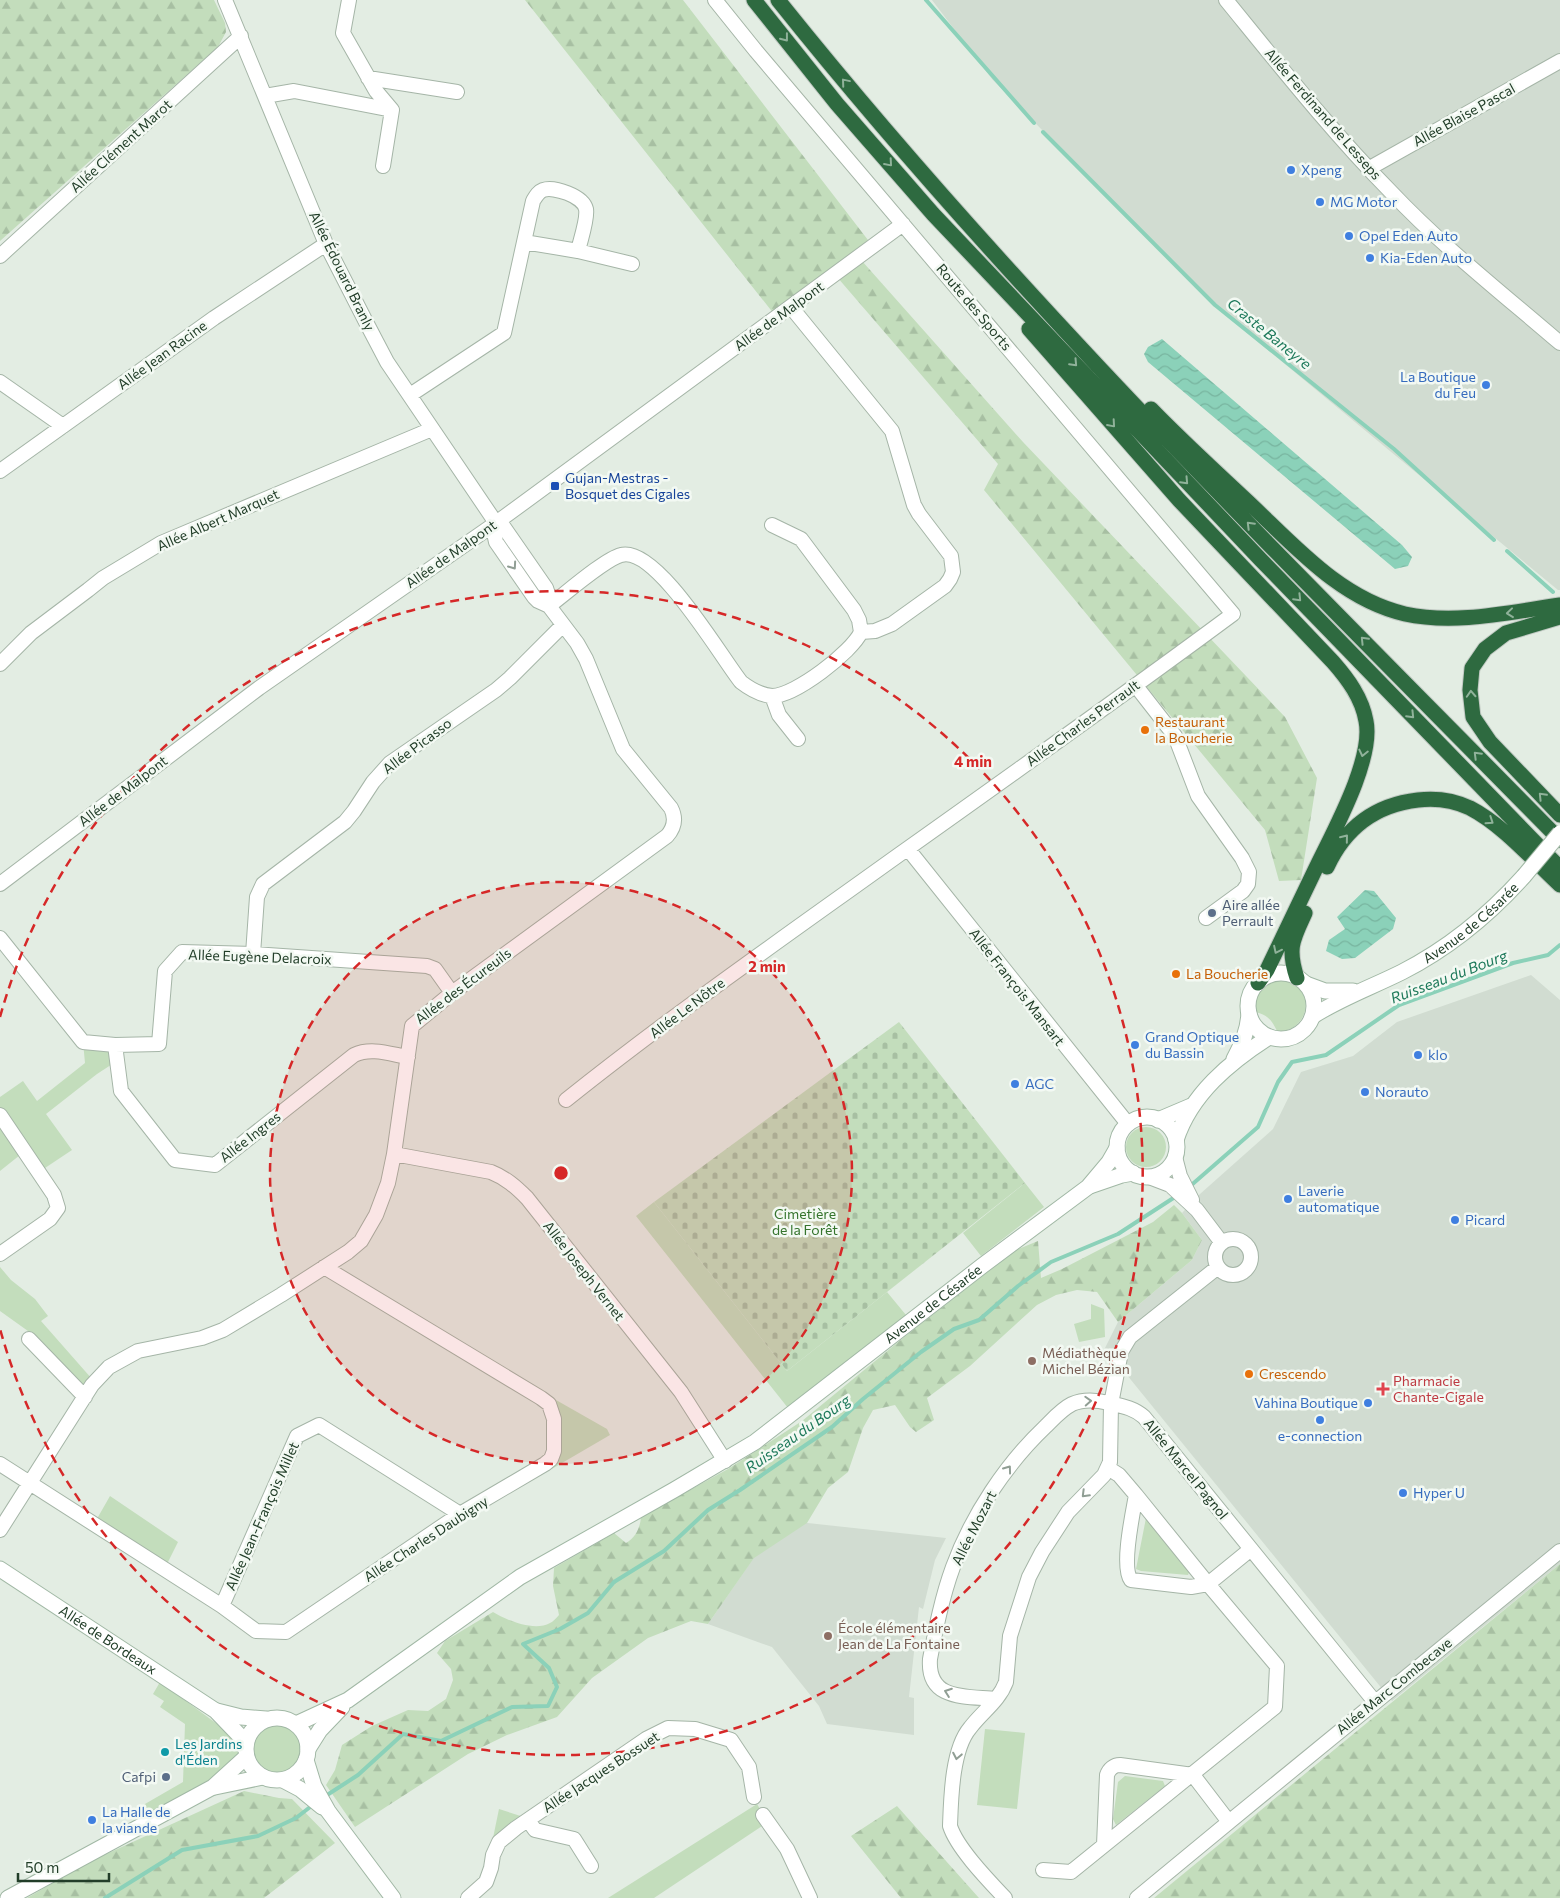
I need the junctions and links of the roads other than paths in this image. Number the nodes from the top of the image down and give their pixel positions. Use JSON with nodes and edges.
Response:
{"nodes":[{"id":1,"x":225,"y":0,"type":"edge"},
{"id":2,"x":349,"y":0,"type":"edge"},
{"id":3,"x":715,"y":0,"type":"edge"},
{"id":4,"x":754,"y":0,"type":"edge"},
{"id":5,"x":778,"y":0,"type":"edge"},
{"id":6,"x":1226,"y":0,"type":"edge"},
{"id":7,"x":241,"y":36,"type":"junction"},
{"id":8,"x":1560,"y":61,"type":"edge"},
{"id":9,"x":368,"y":78,"type":"junction"},
{"id":10,"x":456,"y":92,"type":"dead end"},
{"id":11,"x":265,"y":96,"type":"junction"},
{"id":12,"x":863,"y":104,"type":"junction"},
{"id":13,"x":392,"y":110,"type":"junction"},
{"id":14,"x":383,"y":166,"type":"dead end"},
{"id":15,"x":1368,"y":168,"type":"junction"},
{"id":16,"x":933,"y":214,"type":"junction"},
{"id":17,"x":903,"y":224,"type":"junction"},
{"id":18,"x":524,"y":242,"type":"junction"},
{"id":19,"x":326,"y":244,"type":"junction"},
{"id":20,"x":578,"y":252,"type":"junction"},
{"id":21,"x":0,"y":256,"type":"edge"},
{"id":22,"x":632,"y":264,"type":"dead end"},
{"id":23,"x":791,"y":307,"type":"junction"},
{"id":24,"x":1560,"y":344,"type":"edge"},
{"id":25,"x":0,"y":382,"type":"edge"},
{"id":26,"x":410,"y":395,"type":"junction"},
{"id":27,"x":63,"y":426,"type":"junction"},
{"id":28,"x":432,"y":429,"type":"junction"},
{"id":29,"x":0,"y":471,"type":"edge"},
{"id":30,"x":496,"y":523,"type":"junction"},
{"id":31,"x":772,"y":525,"type":"dead end"},
{"id":32,"x":549,"y":606,"type":"junction"},
{"id":33,"x":1558,"y":611,"type":"edge"},
{"id":34,"x":1233,"y":614,"type":"joint"},
{"id":35,"x":563,"y":625,"type":"junction"},
{"id":36,"x":860,"y":632,"type":"junction"},
{"id":37,"x":0,"y":664,"type":"edge"},
{"id":38,"x":1136,"y":686,"type":"junction"},
{"id":39,"x":772,"y":696,"type":"junction"},
{"id":40,"x":798,"y":739,"type":"dead end"},
{"id":41,"x":1560,"y":815,"type":"edge"},
{"id":42,"x":1560,"y":833,"type":"edge"},
{"id":43,"x":1560,"y":840,"type":"edge"},
{"id":44,"x":908,"y":849,"type":"junction"},
{"id":45,"x":1560,"y":868,"type":"edge"},
{"id":46,"x":0,"y":884,"type":"edge"},
{"id":47,"x":1560,"y":885,"type":"edge"},
{"id":48,"x":1206,"y":918,"type":"dead end"},
{"id":49,"x":0,"y":938,"type":"edge"},
{"id":50,"x":253,"y":954,"type":"junction"},
{"id":51,"x":1301,"y":981,"type":"junction"},
{"id":52,"x":1258,"y":983,"type":"junction"},
{"id":53,"x":1362,"y":990,"type":"junction"},
{"id":54,"x":452,"y":993,"type":"junction"},
{"id":55,"x":1249,"y":1013,"type":"junction"},
{"id":56,"x":1313,"y":1016,"type":"junction"},
{"id":57,"x":1269,"y":1037,"type":"junction"},
{"id":58,"x":115,"y":1045,"type":"junction"},
{"id":59,"x":408,"y":1057,"type":"junction"},
{"id":60,"x":1234,"y":1061,"type":"junction"},
{"id":61,"x":566,"y":1100,"type":"dead end"},
{"id":62,"x":1191,"y":1106,"type":"junction"},
{"id":63,"x":0,"y":1115,"type":"edge"},
{"id":64,"x":1158,"y":1120,"type":"junction"},
{"id":65,"x":1128,"y":1124,"type":"junction"},
{"id":66,"x":1176,"y":1140,"type":"junction"},
{"id":67,"x":1117,"y":1148,"type":"junction"},
{"id":68,"x":394,"y":1154,"type":"junction"},
{"id":69,"x":1175,"y":1157,"type":"junction"},
{"id":70,"x":1133,"y":1173,"type":"junction"},
{"id":71,"x":1150,"y":1177,"type":"junction"},
{"id":72,"x":1175,"y":1180,"type":"junction"},
{"id":73,"x":1088,"y":1187,"type":"junction"},
{"id":74,"x":1222,"y":1243,"type":"junction"},
{"id":75,"x":0,"y":1254,"type":"edge"},
{"id":76,"x":324,"y":1267,"type":"junction"},
{"id":77,"x":1218,"y":1267,"type":"junction"},
{"id":78,"x":29,"y":1339,"type":"dead end"},
{"id":79,"x":85,"y":1397,"type":"junction"},
{"id":80,"x":1111,"y":1404,"type":"junction"},
{"id":81,"x":725,"y":1461,"type":"junction"},
{"id":82,"x":0,"y":1464,"type":"edge"},
{"id":83,"x":1108,"y":1468,"type":"junction"},
{"id":84,"x":30,"y":1482,"type":"junction"},
{"id":85,"x":1136,"y":1494,"type":"junction"},
{"id":86,"x":460,"y":1514,"type":"junction"},
{"id":87,"x":0,"y":1530,"type":"edge"},
{"id":88,"x":1251,"y":1549,"type":"junction"},
{"id":89,"x":1560,"y":1552,"type":"edge"},
{"id":90,"x":0,"y":1569,"type":"edge"},
{"id":91,"x":1208,"y":1584,"type":"junction"},
{"id":92,"x":222,"y":1606,"type":"junction"},
{"id":93,"x":1000,"y":1693,"type":"junction"},
{"id":94,"x":348,"y":1700,"type":"junction"},
{"id":95,"x":1375,"y":1702,"type":"junction"},
{"id":96,"x":216,"y":1711,"type":"junction"},
{"id":97,"x":266,"y":1719,"type":"junction"},
{"id":98,"x":296,"y":1724,"type":"junction"},
{"id":99,"x":246,"y":1752,"type":"junction"},
{"id":100,"x":307,"y":1754,"type":"junction"},
{"id":101,"x":1192,"y":1775,"type":"junction"},
{"id":102,"x":263,"y":1777,"type":"junction"},
{"id":103,"x":283,"y":1780,"type":"junction"},
{"id":104,"x":213,"y":1787,"type":"junction"},
{"id":105,"x":311,"y":1793,"type":"junction"},
{"id":106,"x":754,"y":1797,"type":"dead end"},
{"id":107,"x":763,"y":1816,"type":"dead end"},
{"id":108,"x":528,"y":1820,"type":"junction"},
{"id":109,"x":1229,"y":1822,"type":"junction"},
{"id":110,"x":1104,"y":1845,"type":"junction"},
{"id":111,"x":590,"y":1866,"type":"dead end"},
{"id":112,"x":1043,"y":1870,"type":"dead end"},
{"id":113,"x":8,"y":1898,"type":"edge"},
{"id":114,"x":393,"y":1898,"type":"edge"},
{"id":115,"x":468,"y":1898,"type":"edge"},
{"id":116,"x":810,"y":1898,"type":"edge"},
{"id":117,"x":1005,"y":1898,"type":"edge"},
{"id":118,"x":1137,"y":1898,"type":"edge"}],
"edges":[{"from":1,"to":7,"type":"street","name":"Allée Édouard Branly"},
{"from":2,"to":9,"type":"street"},
{"from":3,"to":17,"type":"street","name":"Route des Sports"},
{"from":4,"to":16,"type":"highway","one_way":true},
{"from":12,"to":5,"type":"highway","one_way":true},
{"from":6,"to":15,"type":"street","name":"Allée Ferdinand de Lesseps"},
{"from":7,"to":11,"type":"street","name":"Allée Édouard Branly"},
{"from":7,"to":21,"type":"street","name":"Allée Clément Marot"},
{"from":8,"to":15,"type":"street","name":"Allée Blaise Pascal"},
{"from":9,"to":10,"type":"street"},
{"from":9,"to":13,"type":"street"},
{"from":11,"to":13,"type":"street"},
{"from":11,"to":19,"type":"street","name":"Allée Édouard Branly"},
{"from":33,"to":12,"type":"highway","one_way":true},
{"from":43,"to":12,"type":"highway","one_way":true},
{"from":13,"to":14,"type":"street"},
{"from":15,"to":24,"type":"street","name":"Allée Ferdinand de Lesseps"},
{"from":16,"to":45,"type":"highway","one_way":true},
{"from":16,"to":52,"type":"highway","one_way":true},
{"from":17,"to":23,"type":"street","name":"Allée de Malpont"},
{"from":17,"to":34,"type":"street","name":"Route des Sports"},
{"from":18,"to":20,"type":"street"},
{"from":18,"to":20,"type":"street"},
{"from":18,"to":26,"type":"street"},
{"from":19,"to":26,"type":"street","name":"Allée Édouard Branly"},
{"from":19,"to":27,"type":"street","name":"Allée Jean Racine"},
{"from":20,"to":22,"type":"street"},
{"from":23,"to":30,"type":"street","name":"Allée de Malpont"},
{"from":23,"to":36,"type":"street"},
{"from":25,"to":27,"type":"street"},
{"from":26,"to":28,"type":"street","name":"Allée Édouard Branly"},
{"from":27,"to":29,"type":"street","name":"Allée Jean Racine"},
{"from":28,"to":30,"type":"street","name":"Allée Édouard Branly"},
{"from":28,"to":37,"type":"street","name":"Allée Albert Marquet"},
{"from":30,"to":32,"type":"street","name":"Allée des Écureuils"},
{"from":30,"to":46,"type":"street","name":"Allée de Malpont"},
{"from":31,"to":36,"type":"street"},
{"from":32,"to":35,"type":"street","name":"Allée des Écureuils"},
{"from":32,"to":39,"type":"street"},
{"from":41,"to":33,"type":"highway","one_way":true},
{"from":34,"to":38,"type":"street","name":"Allée Charles Perrault"},
{"from":35,"to":50,"type":"street","name":"Allée Picasso"},
{"from":35,"to":54,"type":"street","name":"Allée des Écureuils"},
{"from":36,"to":39,"type":"street"},
{"from":38,"to":44,"type":"street","name":"Allée Charles Perrault"},
{"from":38,"to":48,"type":"street"},
{"from":39,"to":40,"type":"street"},
{"from":42,"to":53,"type":"street","name":"Avenue de Césarée","bridge":true},
{"from":44,"to":61,"type":"street","name":"Allée Le Nôtre"},
{"from":44,"to":65,"type":"street","name":"Allée François Mansart"},
{"from":51,"to":47,"type":"highway","one_way":true},
{"from":49,"to":58,"type":"street","name":"Allée Eugène Delacroix"},
{"from":50,"to":54,"type":"street","name":"Allée Eugène Delacroix"},
{"from":50,"to":58,"type":"street","name":"Allée Eugène Delacroix"},
{"from":51,"to":52,"type":"street"},
{"from":51,"to":53,"type":"street","name":"Avenue de Césarée"},
{"from":51,"to":56,"type":"street"},
{"from":52,"to":55,"type":"street"},
{"from":53,"to":56,"type":"street","name":"Avenue de Césarée"},
{"from":54,"to":59,"type":"street","name":"Allée des Écureuils"},
{"from":55,"to":57,"type":"street"},
{"from":55,"to":60,"type":"street"},
{"from":56,"to":57,"type":"street"},
{"from":57,"to":60,"type":"street"},
{"from":58,"to":59,"type":"street","name":"Allée Ingres"},
{"from":59,"to":68,"type":"street","name":"Allée des Écureuils"},
{"from":60,"to":62,"type":"street"},
{"from":62,"to":64,"type":"street"},
{"from":62,"to":66,"type":"street"},
{"from":63,"to":75,"type":"street"},
{"from":64,"to":65,"type":"street"},
{"from":64,"to":66,"type":"street"},
{"from":65,"to":67,"type":"street"},
{"from":66,"to":69,"type":"street"},
{"from":67,"to":70,"type":"street"},
{"from":67,"to":73,"type":"street","name":"Avenue de Césarée"},
{"from":68,"to":76,"type":"street","name":"Allée des Écureuils"},
{"from":68,"to":81,"type":"street","name":"Allée Joseph Vernet"},
{"from":69,"to":71,"type":"street"},
{"from":69,"to":72,"type":"street"},
{"from":70,"to":71,"type":"street"},
{"from":70,"to":73,"type":"street","name":"Avenue de Césarée"},
{"from":71,"to":72,"type":"street"},
{"from":72,"to":74,"type":"street"},
{"from":73,"to":81,"type":"street","name":"Avenue de Césarée"},
{"from":74,"to":77,"type":"street"},
{"from":74,"to":77,"type":"street"},
{"from":76,"to":79,"type":"street","name":"Allée des Écureuils"},
{"from":76,"to":86,"type":"street","name":"Allée Charles Daubigny"},
{"from":77,"to":80,"type":"street"},
{"from":78,"to":79,"type":"street"},
{"from":79,"to":84,"type":"street","name":"Allée des Écureuils"},
{"from":80,"to":83,"type":"street"},
{"from":80,"to":88,"type":"street","name":"Allée Marcel Pagnol"},
{"from":93,"to":80,"type":"street","name":"Allée Mozart","one_way":true},
{"from":81,"to":94,"type":"street","name":"Avenue de Césarée"},
{"from":82,"to":84,"type":"street"},
{"from":83,"to":85,"type":"street"},
{"from":83,"to":93,"type":"street","one_way":true},
{"from":84,"to":87,"type":"street","name":"Allée des Écureuils"},
{"from":84,"to":92,"type":"street","name":"Allée Charles Daubigny"},
{"from":85,"to":91,"type":"street"},
{"from":85,"to":91,"type":"street"},
{"from":86,"to":92,"type":"street","name":"Allée Charles Daubigny"},
{"from":86,"to":92,"type":"street","name":"Allée Jean-François Millet"},
{"from":88,"to":91,"type":"street"},
{"from":88,"to":95,"type":"street","name":"Allée Marcel Pagnol"},
{"from":89,"to":95,"type":"street","name":"Allée Marc Combecave"},
{"from":90,"to":96,"type":"street","name":"Allée de Bordeaux"},
{"from":91,"to":101,"type":"street"},
{"from":93,"to":117,"type":"street","one_way":true},
{"from":94,"to":98,"type":"street"},
{"from":94,"to":100,"type":"street"},
{"from":95,"to":109,"type":"street","name":"Allée Marc Combecave"},
{"from":96,"to":97,"type":"street","name":"Allée de Bordeaux"},
{"from":96,"to":99,"type":"street","name":"Allée de Bordeaux"},
{"from":97,"to":98,"type":"street"},
{"from":97,"to":99,"type":"street"},
{"from":98,"to":100,"type":"street"},
{"from":99,"to":102,"type":"street"},
{"from":99,"to":104,"type":"street"},
{"from":100,"to":103,"type":"street"},
{"from":100,"to":105,"type":"street"},
{"from":101,"to":109,"type":"street"},
{"from":101,"to":110,"type":"street"},
{"from":101,"to":110,"type":"street"},
{"from":102,"to":103,"type":"street"},
{"from":102,"to":104,"type":"street"},
{"from":103,"to":105,"type":"street"},
{"from":104,"to":113,"type":"street"},
{"from":105,"to":114,"type":"street"},
{"from":106,"to":108,"type":"street","name":"Allée Jacques Bossuet"},
{"from":107,"to":116,"type":"street"},
{"from":108,"to":111,"type":"street","name":"Allée Jacques Bossuet"},
{"from":108,"to":115,"type":"street","name":"Allée Jacques Bossuet"},
{"from":109,"to":118,"type":"street","name":"Allée Marc Combecave"},
{"from":110,"to":112,"type":"street"}]}
